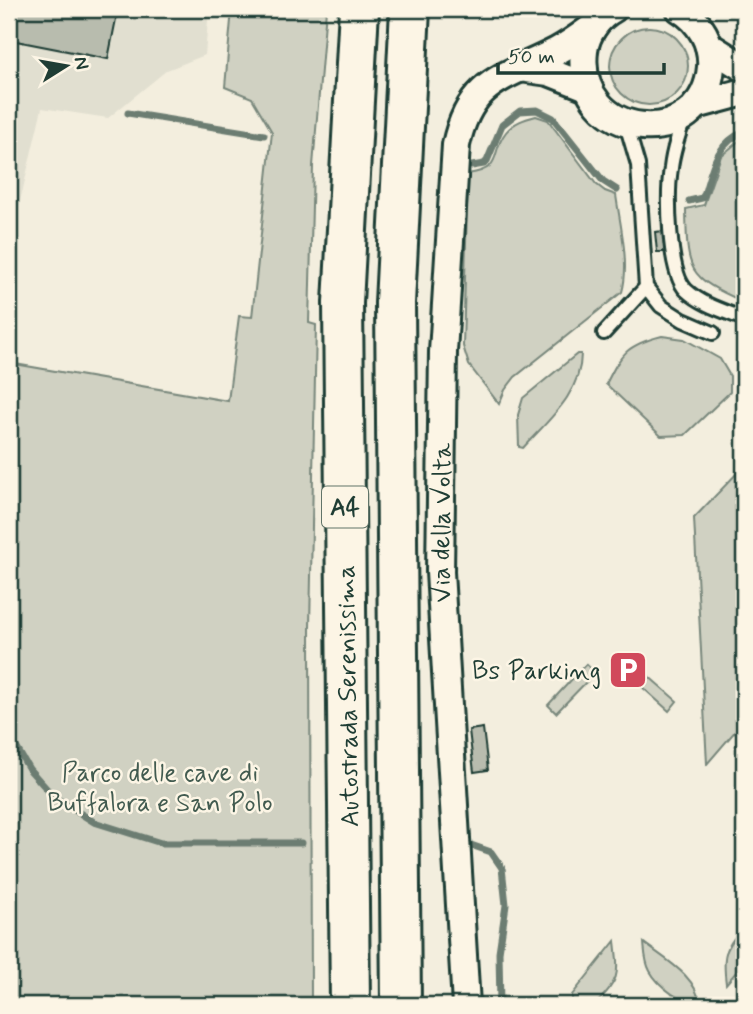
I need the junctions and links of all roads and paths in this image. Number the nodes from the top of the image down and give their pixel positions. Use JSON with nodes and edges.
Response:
{"nodes":[{"id":1,"x":359,"y":9,"type":"edge"},
{"id":2,"x":410,"y":9,"type":"edge"},
{"id":3,"x":613,"y":9,"type":"edge"},
{"id":4,"x":680,"y":9,"type":"edge"},
{"id":5,"x":593,"y":27,"type":"junction"},
{"id":6,"x":709,"y":46,"type":"junction"},
{"id":7,"x":520,"y":68,"type":"junction"},
{"id":8,"x":744,"y":68,"type":"edge"},
{"id":9,"x":587,"y":87,"type":"junction"},
{"id":10,"x":744,"y":92,"type":"edge"},
{"id":11,"x":691,"y":110,"type":"junction"},
{"id":12,"x":626,"y":124,"type":"junction"},
{"id":13,"x":646,"y":287,"type":"junction"},
{"id":14,"x":744,"y":318,"type":"edge"},
{"id":15,"x":604,"y":333,"type":"dead end"},
{"id":16,"x":713,"y":333,"type":"dead end"},
{"id":17,"x":349,"y":1005,"type":"edge"},
{"id":18,"x":401,"y":1005,"type":"edge"},
{"id":19,"x":466,"y":1005,"type":"edge"}],
"edges":[{"from":1,"to":17,"type":"highway","name":"Autostrada Serenissima","number":"A4"},
{"from":2,"to":18,"type":"highway","name":"Autostrada Serenissima","number":"A4"},
{"from":3,"to":5,"type":"street","name":"Via della Volta"},
{"from":4,"to":6,"type":"street"},
{"from":5,"to":7,"type":"street","name":"Via della Volta"},
{"from":5,"to":9,"type":"street"},
{"from":6,"to":8,"type":"street"},
{"from":6,"to":11,"type":"street"},
{"from":7,"to":9,"type":"street"},
{"from":7,"to":19,"type":"street","name":"Via della Volta"},
{"from":9,"to":12,"type":"street"},
{"from":10,"to":11,"type":"street"},
{"from":11,"to":12,"type":"street"},
{"from":11,"to":14,"type":"lane"},
{"from":12,"to":13,"type":"lane"},
{"from":13,"to":15,"type":"lane"},
{"from":13,"to":16,"type":"lane"}]}
